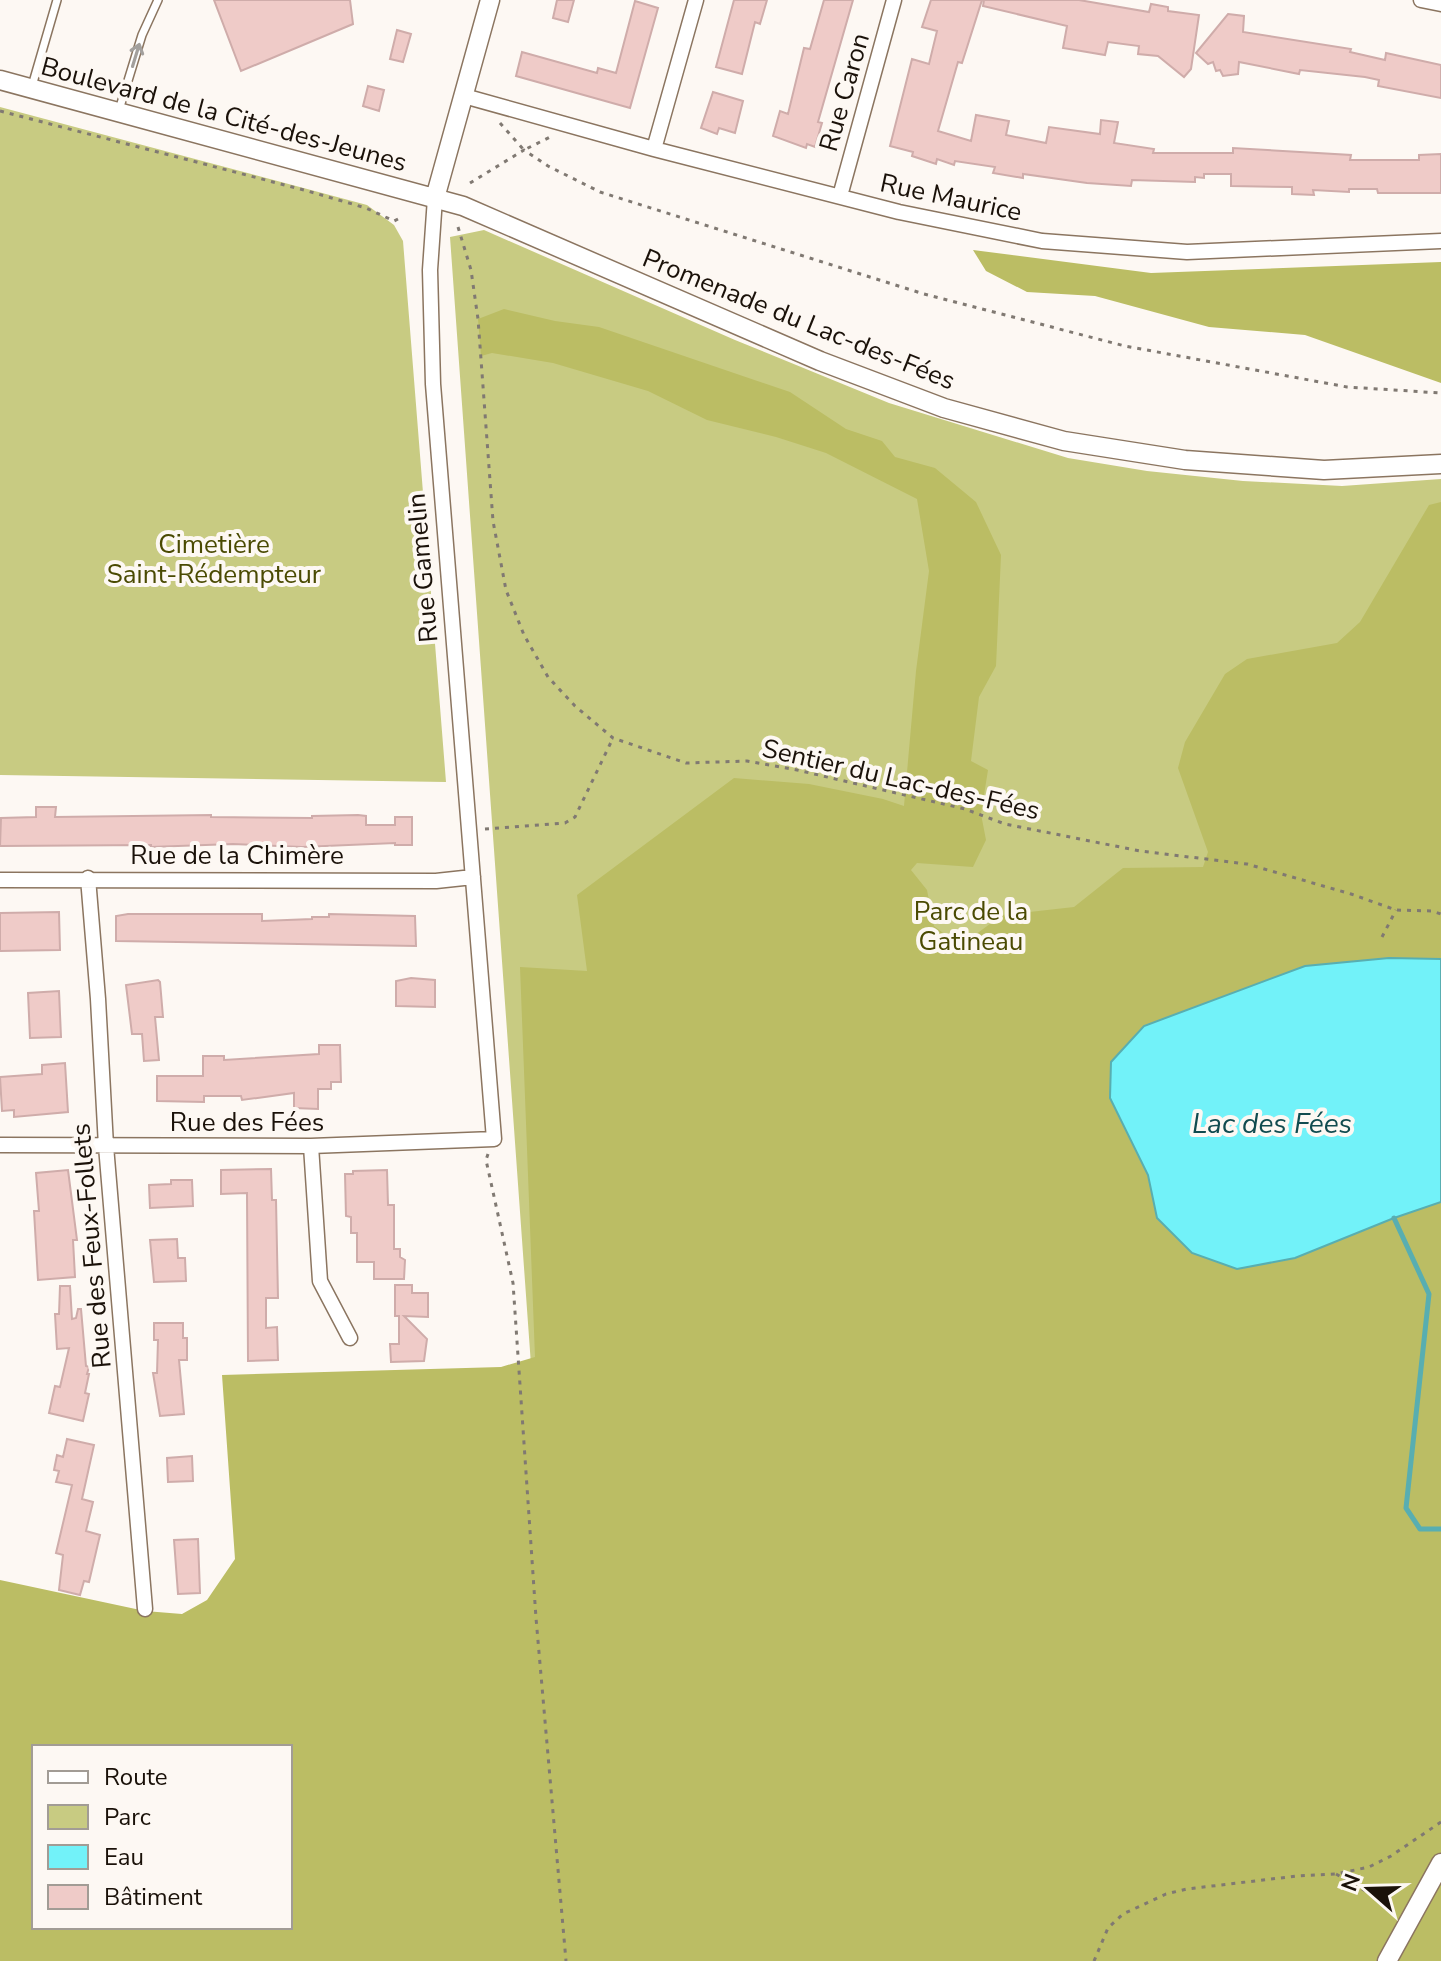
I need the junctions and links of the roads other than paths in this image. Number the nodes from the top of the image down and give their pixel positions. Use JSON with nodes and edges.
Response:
{"nodes":[{"id":1,"x":57,"y":0,"type":"edge"},
{"id":2,"x":158,"y":0,"type":"edge"},
{"id":3,"x":490,"y":0,"type":"edge"},
{"id":4,"x":696,"y":0,"type":"edge"},
{"id":5,"x":894,"y":0,"type":"edge"},
{"id":6,"x":1421,"y":0,"type":"edge"},
{"id":7,"x":1441,"y":4,"type":"edge"},
{"id":8,"x":0,"y":80,"type":"edge"},
{"id":9,"x":31,"y":89,"type":"junction"},
{"id":10,"x":464,"y":96,"type":"junction"},
{"id":11,"x":118,"y":112,"type":"junction"},
{"id":12,"x":654,"y":149,"type":"junction"},
{"id":13,"x":840,"y":196,"type":"junction"},
{"id":14,"x":435,"y":198,"type":"junction"},
{"id":15,"x":1441,"y":241,"type":"edge"},
{"id":16,"x":1441,"y":464,"type":"edge"},
{"id":17,"x":473,"y":877,"type":"junction"},
{"id":18,"x":88,"y":878,"type":"junction"},
{"id":19,"x":0,"y":880,"type":"edge"},
{"id":20,"x":494,"y":1139,"type":"joint"},
{"id":21,"x":0,"y":1145,"type":"edge"},
{"id":22,"x":106,"y":1146,"type":"junction"},
{"id":23,"x":311,"y":1146,"type":"junction"},
{"id":24,"x":350,"y":1338,"type":"dead end"},
{"id":25,"x":145,"y":1609,"type":"dead end"},
{"id":26,"x":1441,"y":1863,"type":"edge"},
{"id":27,"x":1387,"y":1961,"type":"edge"}],
"edges":[{"from":1,"to":9,"type":"lane"},
{"from":11,"to":2,"type":"lane","one_way":true},
{"from":3,"to":10,"type":"street","name":"Rue Gamelin"},
{"from":4,"to":12,"type":"street"},
{"from":5,"to":13,"type":"street","name":"Rue Caron"},
{"from":6,"to":7,"type":"street"},
{"from":8,"to":9,"type":"street","name":"Boulevard de la Cité-des-Jeunes"},
{"from":9,"to":11,"type":"street","name":"Boulevard de la Cité-des-Jeunes"},
{"from":10,"to":12,"type":"street","name":"Rue Maurice"},
{"from":10,"to":14,"type":"street","name":"Rue Gamelin"},
{"from":11,"to":14,"type":"street","name":"Boulevard de la Cité-des-Jeunes"},
{"from":12,"to":13,"type":"street","name":"Rue Maurice"},
{"from":13,"to":15,"type":"street","name":"Rue Maurice"},
{"from":14,"to":16,"type":"street","name":"Promenade du Lac-des-Fées"},
{"from":14,"to":17,"type":"street","name":"Rue Gamelin"},
{"from":17,"to":18,"type":"street","name":"Rue de la Chimère"},
{"from":17,"to":20,"type":"street","name":"Rue Gamelin"},
{"from":18,"to":19,"type":"street","name":"Rue de la Chimère"},
{"from":18,"to":22,"type":"street","name":"Rue des Feux-Follets"},
{"from":20,"to":23,"type":"street","name":"Rue des Fées"},
{"from":21,"to":22,"type":"street","name":"Rue des Fées"},
{"from":22,"to":23,"type":"street","name":"Rue des Fées"},
{"from":22,"to":25,"type":"street","name":"Rue des Feux-Follets"},
{"from":23,"to":24,"type":"street"},
{"from":26,"to":27,"type":"street"}]}
